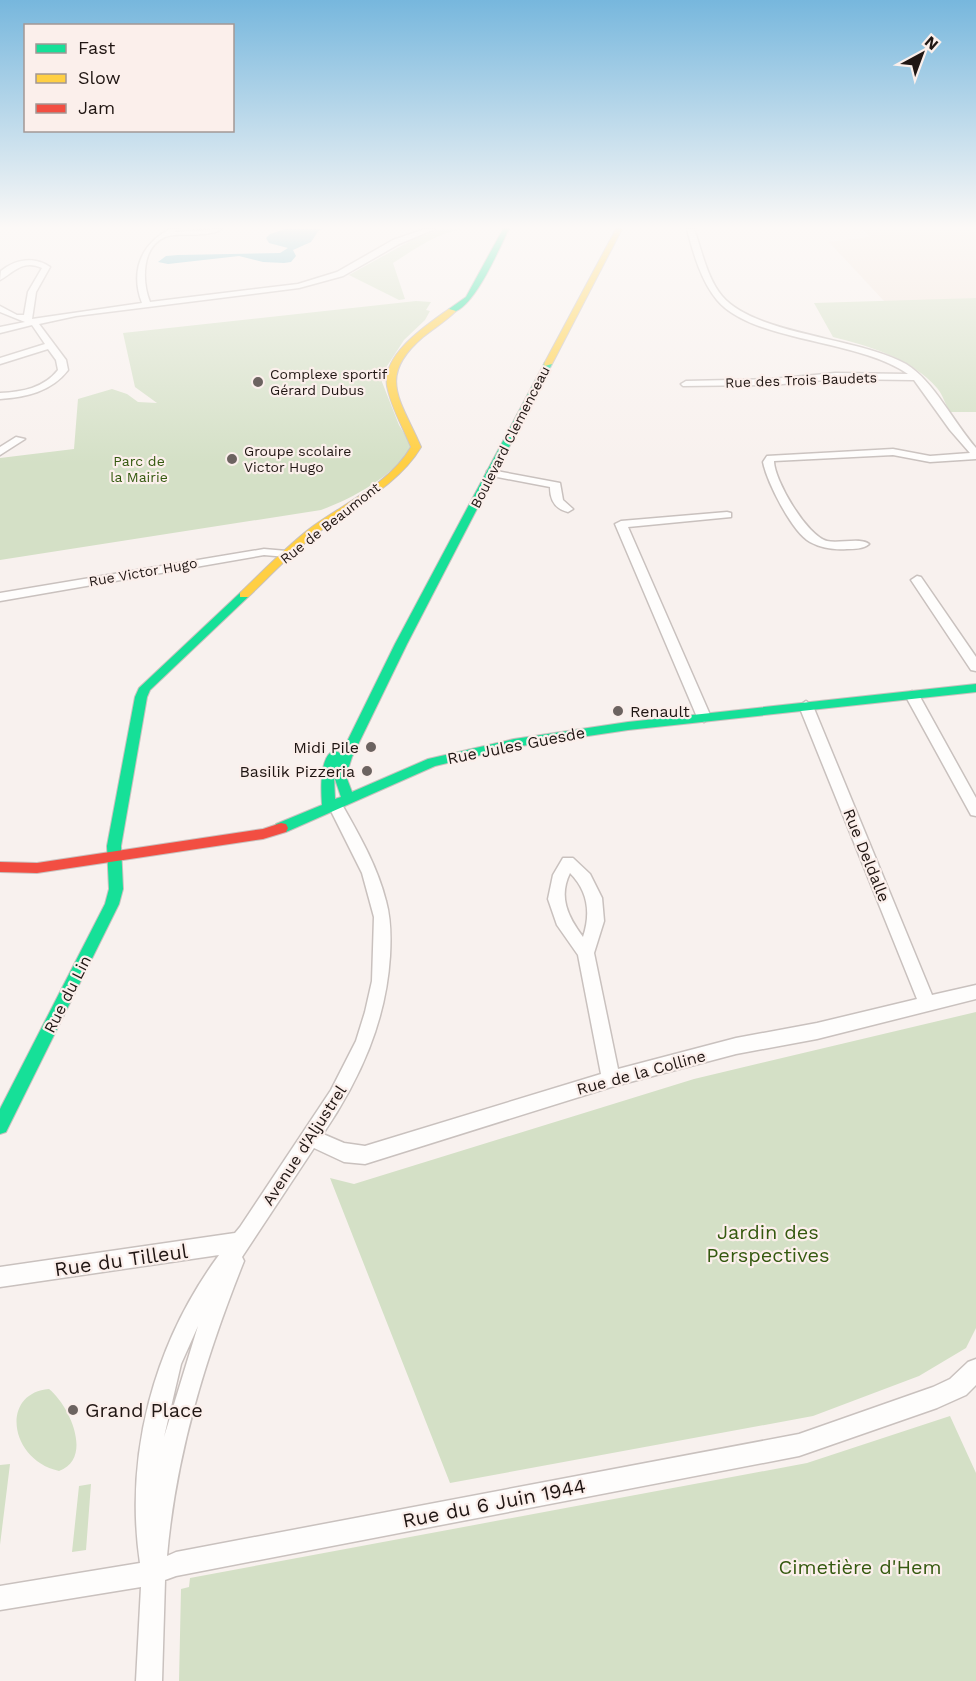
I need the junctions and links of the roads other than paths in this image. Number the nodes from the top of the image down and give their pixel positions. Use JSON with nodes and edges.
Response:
{"nodes":[{"id":1,"x":30,"y":307,"type":"edge"},
{"id":2,"x":125,"y":307,"type":"edge"},
{"id":3,"x":456,"y":307,"type":"edge"},
{"id":4,"x":578,"y":307,"type":"edge"},
{"id":5,"x":730,"y":307,"type":"edge"},
{"id":6,"x":0,"y":309,"type":"edge"},
{"id":7,"x":30,"y":320,"type":"junction"},
{"id":8,"x":0,"y":330,"type":"edge"},
{"id":9,"x":51,"y":345,"type":"junction"},
{"id":10,"x":0,"y":361,"type":"edge"},
{"id":11,"x":917,"y":377,"type":"junction"},
{"id":12,"x":686,"y":384,"type":"dead end"},
{"id":13,"x":0,"y":396,"type":"edge"},
{"id":14,"x":20,"y":439,"type":"dead end"},
{"id":15,"x":0,"y":452,"type":"edge"},
{"id":16,"x":976,"y":455,"type":"edge"},
{"id":17,"x":491,"y":473,"type":"junction"},
{"id":18,"x":568,"y":509,"type":"dead end"},
{"id":19,"x":727,"y":515,"type":"dead end"},
{"id":20,"x":863,"y":544,"type":"dead end"},
{"id":21,"x":287,"y":554,"type":"junction"},
{"id":22,"x":917,"y":580,"type":"dead end"},
{"id":23,"x":0,"y":597,"type":"edge"},
{"id":24,"x":401,"y":644,"type":"junction"},
{"id":25,"x":976,"y":667,"type":"edge"},
{"id":26,"x":976,"y":688,"type":"edge"},
{"id":27,"x":912,"y":695,"type":"junction"},
{"id":28,"x":806,"y":706,"type":"junction"},
{"id":29,"x":704,"y":717,"type":"junction"},
{"id":30,"x":338,"y":804,"type":"junction"},
{"id":31,"x":976,"y":811,"type":"edge"},
{"id":32,"x":114,"y":858,"type":"junction"},
{"id":33,"x":0,"y":867,"type":"edge"},
{"id":34,"x":586,"y":953,"type":"dead end"},
{"id":35,"x":976,"y":992,"type":"edge"},
{"id":36,"x":927,"y":1004,"type":"junction"},
{"id":37,"x":611,"y":1079,"type":"junction"},
{"id":38,"x":0,"y":1126,"type":"edge"},
{"id":39,"x":312,"y":1137,"type":"junction"},
{"id":40,"x":241,"y":1242,"type":"junction"},
{"id":41,"x":0,"y":1277,"type":"edge"},
{"id":42,"x":976,"y":1370,"type":"edge"},
{"id":43,"x":154,"y":1573,"type":"junction"},
{"id":44,"x":0,"y":1598,"type":"edge"},
{"id":45,"x":149,"y":1681,"type":"edge"}],
"edges":[{"from":1,"to":7,"type":"street"},
{"from":2,"to":7,"type":"street"},
{"from":3,"to":21,"type":"street","name":"Rue de Beaumont"},
{"from":4,"to":17,"type":"street","name":"Boulevard Clemenceau"},
{"from":5,"to":11,"type":"street","name":"Rue des Trois Baudets"},
{"from":6,"to":7,"type":"street"},
{"from":7,"to":8,"type":"street"},
{"from":7,"to":9,"type":"street"},
{"from":9,"to":10,"type":"street"},
{"from":9,"to":13,"type":"street"},
{"from":11,"to":12,"type":"street","name":"Rue des Trois Baudets"},
{"from":11,"to":16,"type":"street","name":"Rue des Trois Baudets"},
{"from":14,"to":15,"type":"street"},
{"from":16,"to":20,"type":"street"},
{"from":17,"to":18,"type":"street"},
{"from":17,"to":24,"type":"street","name":"Boulevard Clemenceau"},
{"from":19,"to":29,"type":"street"},
{"from":21,"to":23,"type":"street","name":"Rue Victor Hugo"},
{"from":21,"to":32,"type":"street","name":"Rue de Beaumont"},
{"from":22,"to":25,"type":"street"},
{"from":24,"to":30,"type":"street","name":"Boulevard Clemenceau"},
{"from":24,"to":30,"type":"street","name":"Boulevard Clemenceau"},
{"from":26,"to":27,"type":"street","name":"Rue Jules Guesde"},
{"from":27,"to":28,"type":"street","name":"Rue Jules Guesde"},
{"from":27,"to":31,"type":"street"},
{"from":28,"to":29,"type":"street","name":"Rue Jules Guesde"},
{"from":28,"to":36,"type":"street","name":"Rue Deldalle"},
{"from":29,"to":30,"type":"street","name":"Rue Jules Guesde"},
{"from":30,"to":32,"type":"street","name":"Rue Jules Guesde"},
{"from":30,"to":39,"type":"street","name":"Avenue d'Aljustrel"},
{"from":32,"to":33,"type":"street","name":"Rue Jules Guesde"},
{"from":32,"to":38,"type":"street","name":"Rue du Lin"},
{"from":34,"to":37,"type":"street"},
{"from":35,"to":36,"type":"street","name":"Rue de la Colline"},
{"from":36,"to":37,"type":"street","name":"Rue de la Colline"},
{"from":37,"to":39,"type":"street","name":"Rue de la Colline"},
{"from":39,"to":40,"type":"street","name":"Avenue d'Aljustrel"},
{"from":40,"to":41,"type":"street","name":"Rue du Tilleul"},
{"from":40,"to":43,"type":"street","name":"Avenue d'Aljustrel"},
{"from":42,"to":43,"type":"street","name":"Rue du 6 Juin 1944"},
{"from":43,"to":44,"type":"street","name":"Rue du 6 Juin 1944"},
{"from":43,"to":45,"type":"street","name":"Avenue d'Aljustrel"}]}
